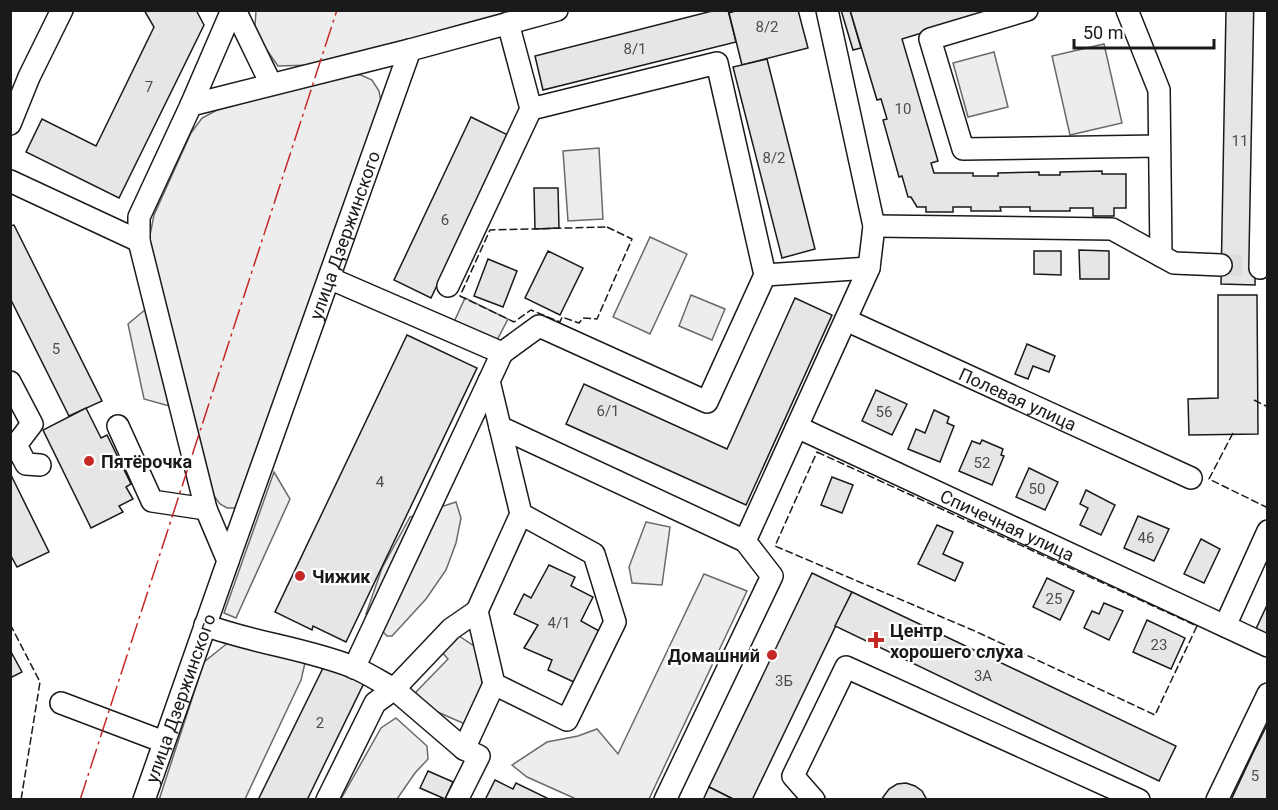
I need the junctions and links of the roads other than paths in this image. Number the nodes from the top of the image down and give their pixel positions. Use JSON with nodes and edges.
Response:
{"nodes":[{"id":1,"x":62,"y":10,"type":"edge"},
{"id":2,"x":234,"y":10,"type":"edge"},
{"id":3,"x":557,"y":10,"type":"edge"},
{"id":4,"x":827,"y":10,"type":"edge"},
{"id":5,"x":1027,"y":10,"type":"edge"},
{"id":6,"x":1127,"y":10,"type":"edge"},
{"id":7,"x":1265,"y":10,"type":"edge"},
{"id":8,"x":508,"y":23,"type":"junction"},
{"id":9,"x":410,"y":50,"type":"junction"},
{"id":10,"x":271,"y":84,"type":"junction"},
{"id":11,"x":191,"y":105,"type":"junction"},
{"id":12,"x":531,"y":109,"type":"junction"},
{"id":13,"x":10,"y":124,"type":"edge"},
{"id":14,"x":1160,"y":146,"type":"junction"},
{"id":15,"x":10,"y":181,"type":"edge"},
{"id":16,"x":874,"y":226,"type":"junction"},
{"id":17,"x":139,"y":241,"type":"junction"},
{"id":18,"x":1161,"y":256,"type":"junction"},
{"id":19,"x":1221,"y":264,"type":"tunnel mouth"},
{"id":20,"x":869,"y":268,"type":"junction"},
{"id":21,"x":1261,"y":268,"type":"edge"},
{"id":22,"x":765,"y":275,"type":"junction"},
{"id":23,"x":329,"y":278,"type":"junction"},
{"id":24,"x":448,"y":286,"type":"dead end"},
{"id":25,"x":846,"y":320,"type":"junction"},
{"id":26,"x":502,"y":353,"type":"junction"},
{"id":27,"x":489,"y":381,"type":"junction"},
{"id":28,"x":10,"y":382,"type":"edge"},
{"id":29,"x":118,"y":426,"type":"dead end"},
{"id":30,"x":500,"y":427,"type":"junction"},
{"id":31,"x":797,"y":427,"type":"junction"},
{"id":32,"x":40,"y":465,"type":"dead end"},
{"id":33,"x":1191,"y":478,"type":"dead end"},
{"id":34,"x":206,"y":509,"type":"junction"},
{"id":35,"x":521,"y":514,"type":"junction"},
{"id":36,"x":1268,"y":531,"type":"edge"},
{"id":37,"x":746,"y":541,"type":"junction"},
{"id":38,"x":228,"y":561,"type":"junction"},
{"id":39,"x":477,"y":611,"type":"junction"},
{"id":40,"x":1221,"y":624,"type":"junction"},
{"id":41,"x":205,"y":625,"type":"junction"},
{"id":42,"x":1268,"y":646,"type":"edge"},
{"id":43,"x":354,"y":668,"type":"junction"},
{"id":44,"x":495,"y":684,"type":"junction"},
{"id":45,"x":394,"y":689,"type":"junction"},
{"id":46,"x":1268,"y":694,"type":"edge"},
{"id":47,"x":62,"y":703,"type":"dead end"},
{"id":48,"x":164,"y":742,"type":"junction"},
{"id":49,"x":464,"y":749,"type":"junction"},
{"id":50,"x":144,"y":800,"type":"edge"},
{"id":51,"x":327,"y":800,"type":"edge"},
{"id":52,"x":457,"y":800,"type":"edge"},
{"id":53,"x":665,"y":800,"type":"edge"},
{"id":54,"x":814,"y":800,"type":"edge"},
{"id":55,"x":1139,"y":800,"type":"edge"},
{"id":56,"x":1217,"y":800,"type":"edge"}],
"edges":[{"from":1,"to":13,"type":"street"},
{"from":2,"to":10,"type":"street"},
{"from":2,"to":11,"type":"street"},
{"from":3,"to":8,"type":"street"},
{"from":4,"to":16,"type":"street"},
{"from":5,"to":14,"type":"street"},
{"from":6,"to":14,"type":"street"},
{"from":7,"to":21,"type":"street"},
{"from":8,"to":9,"type":"street"},
{"from":8,"to":12,"type":"street"},
{"from":9,"to":10,"type":"street"},
{"from":9,"to":23,"type":"street","name":"улица Дзержинского"},
{"from":10,"to":11,"type":"street"},
{"from":11,"to":17,"type":"street"},
{"from":12,"to":22,"type":"street"},
{"from":12,"to":24,"type":"street"},
{"from":14,"to":18,"type":"street"},
{"from":15,"to":17,"type":"street"},
{"from":16,"to":18,"type":"street"},
{"from":16,"to":20,"type":"street"},
{"from":17,"to":34,"type":"street"},
{"from":18,"to":19,"type":"street"},
{"from":20,"to":22,"type":"street"},
{"from":20,"to":25,"type":"street"},
{"from":22,"to":26,"type":"street"},
{"from":23,"to":26,"type":"street"},
{"from":23,"to":38,"type":"street","name":"улица Дзержинского"},
{"from":25,"to":31,"type":"street"},
{"from":25,"to":33,"type":"street","name":"Полевая улица"},
{"from":26,"to":27,"type":"street"},
{"from":27,"to":30,"type":"street"},
{"from":27,"to":43,"type":"street"},
{"from":28,"to":32,"type":"street"},
{"from":29,"to":34,"type":"street"},
{"from":30,"to":35,"type":"street"},
{"from":30,"to":37,"type":"street"},
{"from":31,"to":37,"type":"street"},
{"from":31,"to":40,"type":"street","name":"Спичечная улица"},
{"from":34,"to":38,"type":"street"},
{"from":35,"to":39,"type":"street"},
{"from":35,"to":44,"type":"street"},
{"from":36,"to":40,"type":"street"},
{"from":37,"to":53,"type":"street"},
{"from":38,"to":41,"type":"street","name":"улица Дзержинского"},
{"from":39,"to":44,"type":"street"},
{"from":39,"to":45,"type":"street"},
{"from":40,"to":42,"type":"street","name":"Спичечная улица"},
{"from":41,"to":43,"type":"street"},
{"from":41,"to":48,"type":"street","name":"улица Дзержинского"},
{"from":43,"to":45,"type":"street"},
{"from":44,"to":49,"type":"street"},
{"from":45,"to":49,"type":"street"},
{"from":45,"to":51,"type":"street"},
{"from":46,"to":56,"type":"street"},
{"from":47,"to":48,"type":"street"},
{"from":48,"to":50,"type":"street","name":"улица Дзержинского"},
{"from":49,"to":52,"type":"street"},
{"from":54,"to":55,"type":"street"}]}
